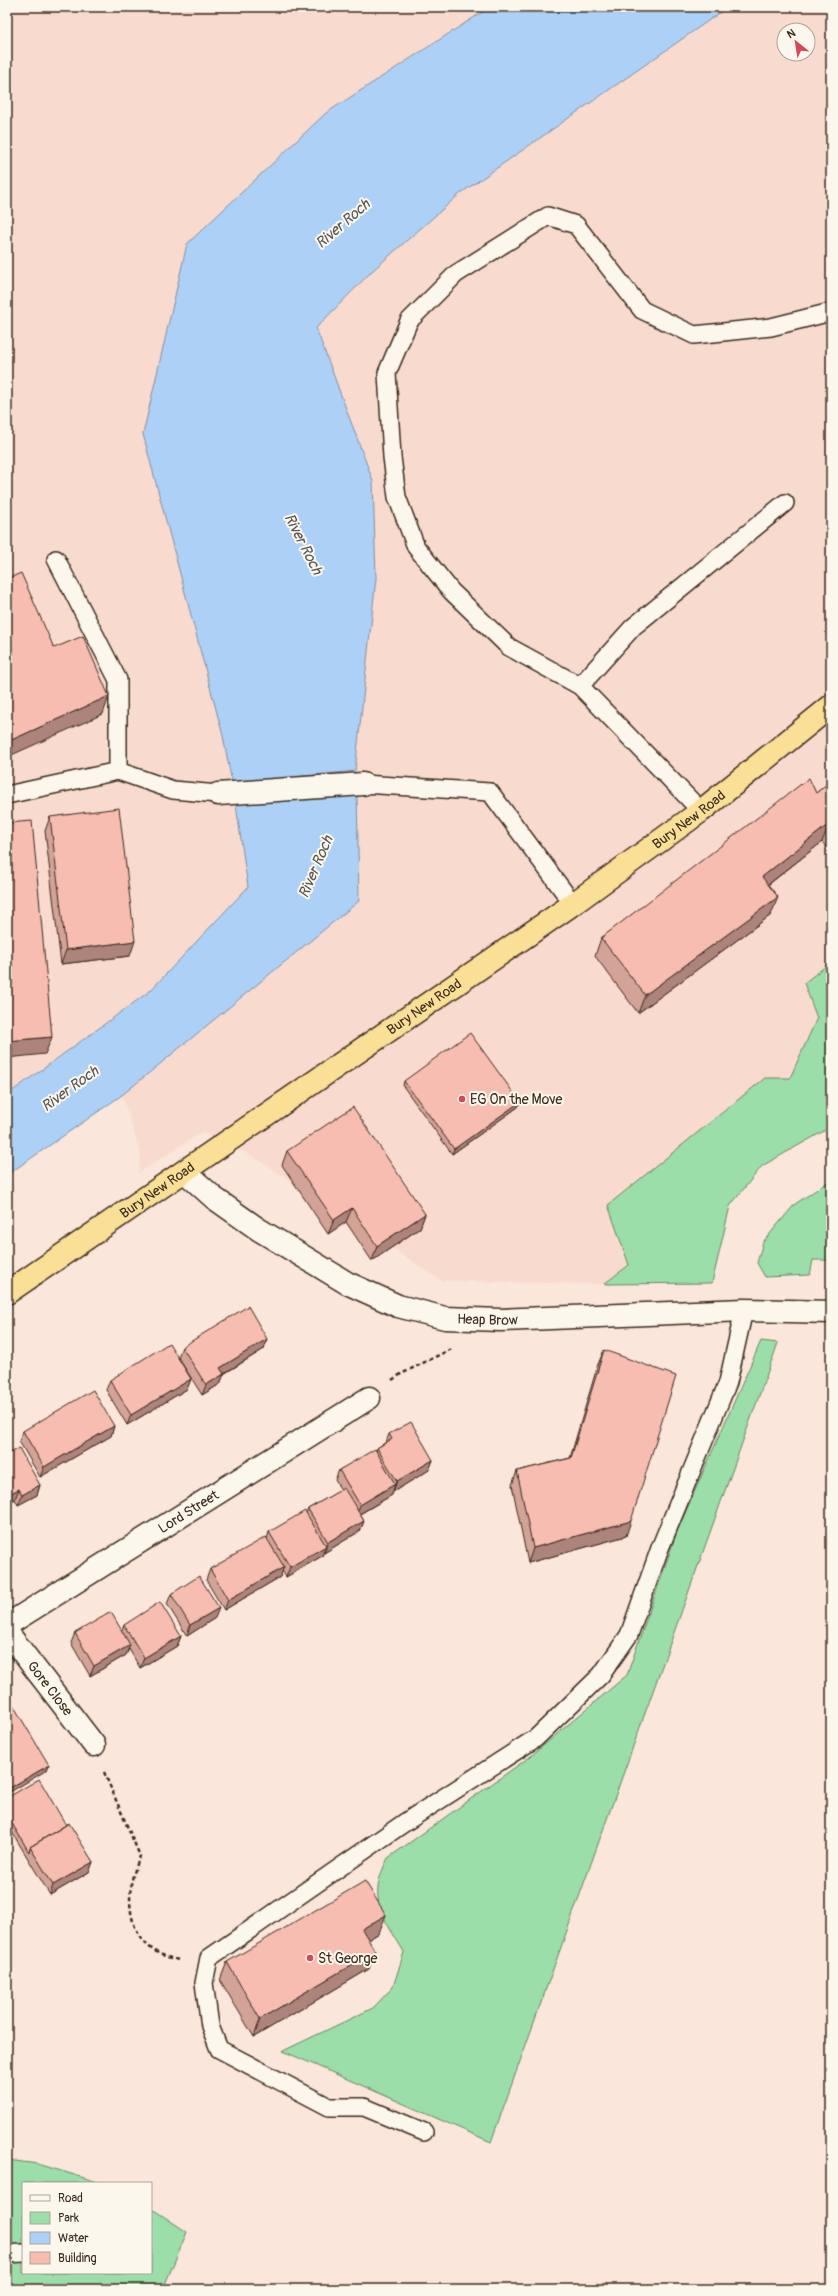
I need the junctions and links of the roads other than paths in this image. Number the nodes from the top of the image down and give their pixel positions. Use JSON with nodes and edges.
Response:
{"nodes":[{"id":1,"x":831,"y":312,"type":"edge"},
{"id":2,"x":785,"y":503,"type":"dead end"},
{"id":3,"x":56,"y":559,"type":"dead end"},
{"id":4,"x":580,"y":686,"type":"junction"},
{"id":5,"x":831,"y":706,"type":"edge"},
{"id":6,"x":118,"y":771,"type":"junction"},
{"id":7,"x":362,"y":784,"type":"joint"},
{"id":8,"x":218,"y":794,"type":"joint"},
{"id":9,"x":7,"y":795,"type":"edge"},
{"id":10,"x":701,"y":811,"type":"junction"},
{"id":11,"x":573,"y":904,"type":"junction"},
{"id":12,"x":185,"y":1172,"type":"junction"},
{"id":13,"x":7,"y":1293,"type":"edge"},
{"id":14,"x":744,"y":1310,"type":"junction"},
{"id":15,"x":831,"y":1312,"type":"edge"},
{"id":16,"x":368,"y":1398,"type":"road end"},
{"id":17,"x":7,"y":1625,"type":"edge"},
{"id":18,"x":7,"y":1632,"type":"edge"},
{"id":19,"x":94,"y":1745,"type":"dead end"},
{"id":20,"x":424,"y":2132,"type":"dead end"},
{"id":21,"x":22,"y":2253,"type":"edge"},
{"id":22,"x":7,"y":2254,"type":"edge"}],
"edges":[{"from":1,"to":4,"type":"lane"},
{"from":2,"to":4,"type":"lane"},
{"from":3,"to":6,"type":"lane"},
{"from":4,"to":10,"type":"lane"},
{"from":5,"to":10,"type":"highway","name":"Bury New Road"},
{"from":6,"to":8,"type":"lane"},
{"from":6,"to":9,"type":"lane"},
{"from":7,"to":8,"type":"street"},
{"from":7,"to":11,"type":"lane"},
{"from":10,"to":11,"type":"highway","name":"Bury New Road"},
{"from":11,"to":12,"type":"highway","name":"Bury New Road"},
{"from":12,"to":13,"type":"highway","name":"Bury New Road"},
{"from":12,"to":14,"type":"street","name":"Heap Brow"},
{"from":14,"to":15,"type":"street","name":"Heap Brow"},
{"from":14,"to":20,"type":"lane"},
{"from":16,"to":17,"type":"street","name":"Lord Street"},
{"from":18,"to":19,"type":"street","name":"Gore Close"},
{"from":21,"to":22,"type":"lane"}]}
